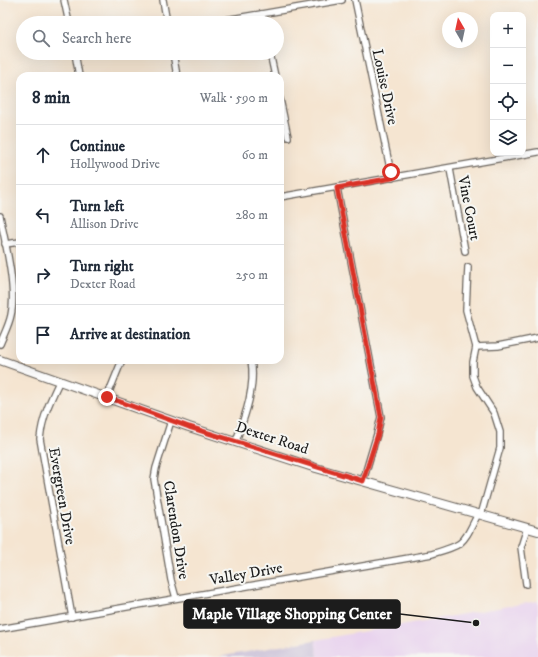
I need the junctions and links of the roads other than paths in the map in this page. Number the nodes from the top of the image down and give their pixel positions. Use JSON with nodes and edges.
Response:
{"nodes":[{"id":1,"x":64,"y":0,"type":"edge"},
{"id":2,"x":163,"y":0,"type":"edge"},
{"id":3,"x":342,"y":0,"type":"edge"},
{"id":4,"x":355,"y":0,"type":"edge"},
{"id":5,"x":262,"y":14,"type":"joint"},
{"id":6,"x":67,"y":16,"type":"edge"},
{"id":7,"x":166,"y":16,"type":"edge"},
{"id":8,"x":250,"y":16,"type":"edge"},
{"id":9,"x":76,"y":60,"type":"edge"},
{"id":10,"x":174,"y":60,"type":"edge"},
{"id":11,"x":272,"y":60,"type":"edge"},
{"id":12,"x":78,"y":72,"type":"edge"},
{"id":13,"x":176,"y":72,"type":"edge"},
{"id":14,"x":274,"y":72,"type":"edge"},
{"id":15,"x":284,"y":118,"type":"edge"},
{"id":16,"x":288,"y":137,"type":"dead end"},
{"id":17,"x":538,"y":152,"type":"edge"},
{"id":18,"x":450,"y":169,"type":"junction"},
{"id":19,"x":392,"y":178,"type":"junction"},
{"id":20,"x":337,"y":188,"type":"junction"},
{"id":21,"x":284,"y":196,"type":"edge"},
{"id":22,"x":0,"y":216,"type":"edge"},
{"id":23,"x":16,"y":243,"type":"edge"},
{"id":24,"x":5,"y":244,"type":"junction"},
{"id":25,"x":466,"y":251,"type":"dead end"},
{"id":26,"x":468,"y":267,"type":"dead end"},
{"id":27,"x":538,"y":338,"type":"edge"},
{"id":28,"x":0,"y":344,"type":"edge"},
{"id":29,"x":476,"y":347,"type":"junction"},
{"id":30,"x":0,"y":360,"type":"edge"},
{"id":31,"x":120,"y":364,"type":"edge"},
{"id":32,"x":251,"y":364,"type":"edge"},
{"id":33,"x":59,"y":382,"type":"junction"},
{"id":34,"x":107,"y":397,"type":"junction"},
{"id":35,"x":172,"y":421,"type":"junction"},
{"id":36,"x":236,"y":441,"type":"junction"},
{"id":37,"x":363,"y":481,"type":"junction"},
{"id":38,"x":479,"y":514,"type":"junction"},
{"id":39,"x":527,"y":528,"type":"junction"},
{"id":40,"x":538,"y":531,"type":"edge"},
{"id":41,"x":526,"y":584,"type":"dead end"},
{"id":42,"x":176,"y":598,"type":"junction"},
{"id":43,"x":72,"y":617,"type":"junction"},
{"id":44,"x":0,"y":629,"type":"edge"}],
"edges":[{"from":1,"to":6,"type":"street"},
{"from":2,"to":7,"type":"street"},
{"from":3,"to":5,"type":"street"},
{"from":4,"to":19,"type":"street","name":"Louise Drive"},
{"from":5,"to":8,"type":"street"},
{"from":9,"to":12,"type":"street"},
{"from":10,"to":13,"type":"street"},
{"from":11,"to":14,"type":"street"},
{"from":15,"to":16,"type":"street"},
{"from":17,"to":18,"type":"street"},
{"from":18,"to":19,"type":"street"},
{"from":18,"to":25,"type":"street","name":"Vine Court"},
{"from":19,"to":20,"type":"street"},
{"from":20,"to":21,"type":"street"},
{"from":20,"to":37,"type":"street"},
{"from":22,"to":24,"type":"street"},
{"from":23,"to":24,"type":"street"},
{"from":24,"to":28,"type":"street"},
{"from":26,"to":29,"type":"street"},
{"from":27,"to":29,"type":"street"},
{"from":29,"to":38,"type":"street","name":"Valley Drive"},
{"from":30,"to":33,"type":"main road","name":"Dexter Road"},
{"from":31,"to":34,"type":"street"},
{"from":32,"to":36,"type":"street"},
{"from":33,"to":34,"type":"main road","name":"Dexter Road"},
{"from":33,"to":43,"type":"street","name":"Evergreen Drive"},
{"from":34,"to":35,"type":"main road","name":"Dexter Road"},
{"from":35,"to":36,"type":"main road","name":"Dexter Road"},
{"from":35,"to":42,"type":"street","name":"Clarendon Drive"},
{"from":36,"to":37,"type":"main road","name":"Dexter Road"},
{"from":37,"to":38,"type":"main road","name":"Dexter Road"},
{"from":38,"to":39,"type":"main road","name":"Dexter Road"},
{"from":38,"to":42,"type":"street","name":"Valley Drive"},
{"from":39,"to":40,"type":"main road","name":"Dexter Road"},
{"from":39,"to":41,"type":"street"},
{"from":42,"to":43,"type":"street","name":"Valley Drive"},
{"from":43,"to":44,"type":"street","name":"Valley Drive"}]}
